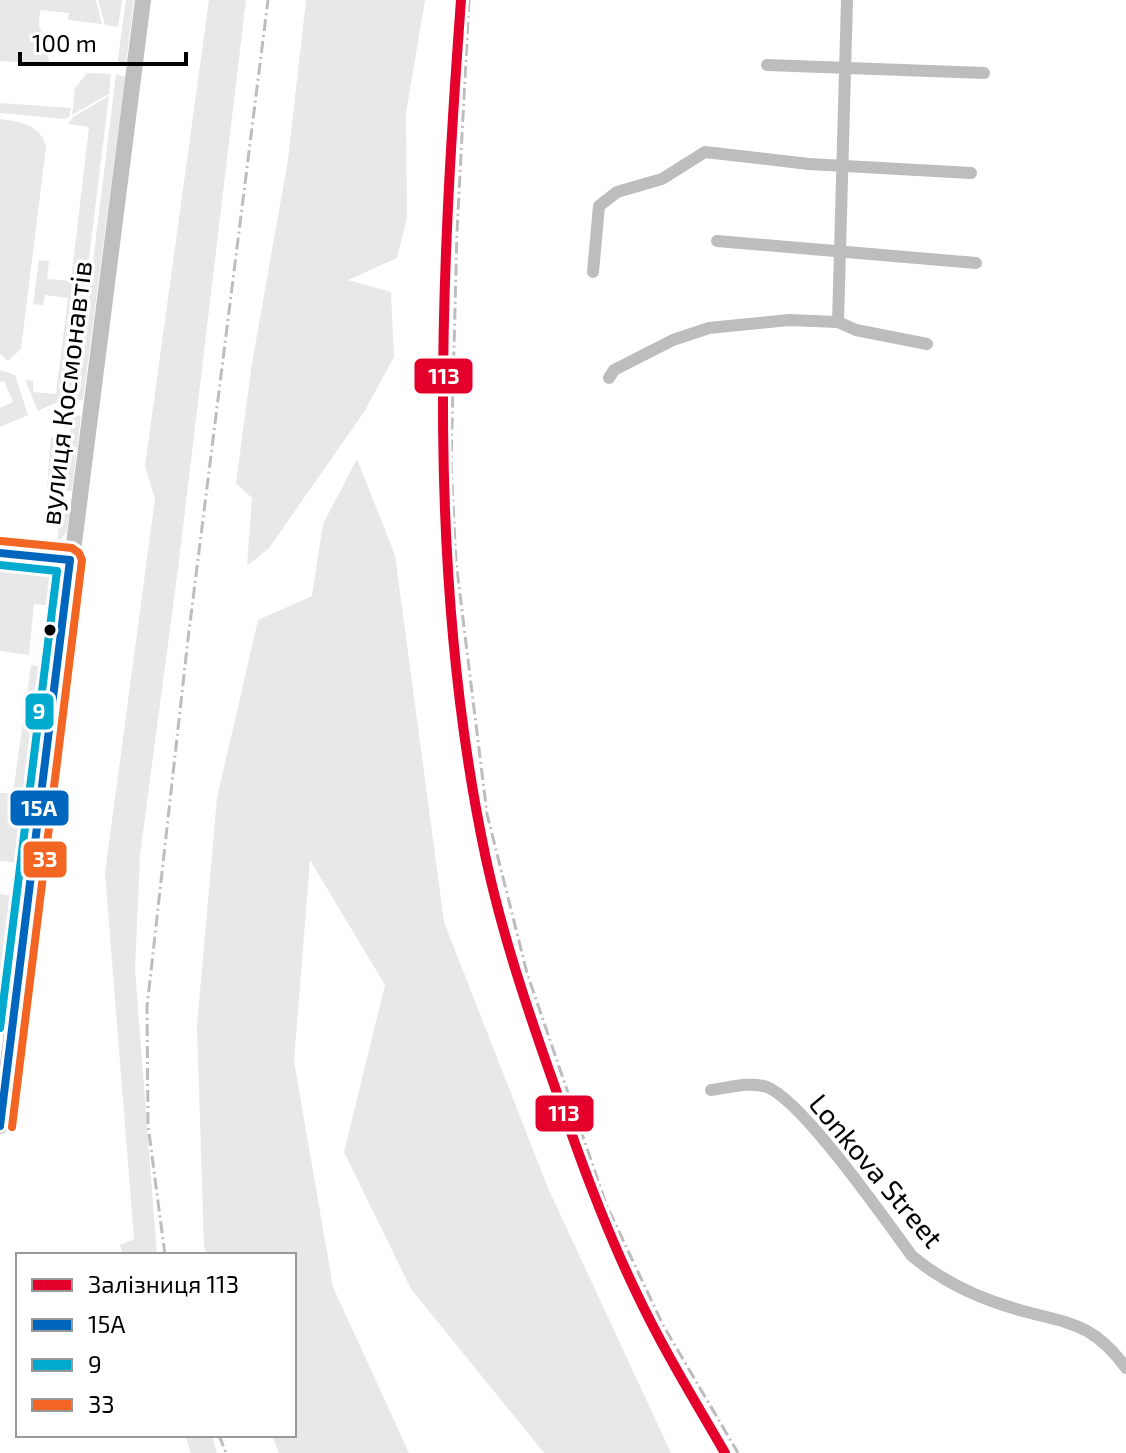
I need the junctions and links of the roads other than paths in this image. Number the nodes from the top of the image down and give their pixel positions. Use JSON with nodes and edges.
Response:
{"nodes":[{"id":1,"x":143,"y":0,"type":"edge"},
{"id":2,"x":847,"y":0,"type":"edge"},
{"id":3,"x":767,"y":65,"type":"dead end"},
{"id":4,"x":847,"y":68,"type":"junction"},
{"id":5,"x":984,"y":73,"type":"dead end"},
{"id":6,"x":842,"y":164,"type":"junction"},
{"id":7,"x":971,"y":173,"type":"dead end"},
{"id":8,"x":717,"y":241,"type":"dead end"},
{"id":9,"x":840,"y":250,"type":"junction"},
{"id":10,"x":976,"y":263,"type":"dead end"},
{"id":11,"x":593,"y":272,"type":"dead end"},
{"id":12,"x":838,"y":322,"type":"junction"},
{"id":13,"x":927,"y":344,"type":"dead end"},
{"id":14,"x":609,"y":378,"type":"dead end"},
{"id":15,"x":0,"y":553,"type":"edge"},
{"id":16,"x":70,"y":560,"type":"junction"},
{"id":17,"x":711,"y":1090,"type":"dead end"},
{"id":18,"x":0,"y":1126,"type":"edge"},
{"id":19,"x":1126,"y":1368,"type":"edge"}],
"edges":[{"from":1,"to":16,"type":"street","name":"вулиця Космонавтів"},
{"from":2,"to":4,"type":"street"},
{"from":3,"to":4,"type":"street"},
{"from":4,"to":5,"type":"street"},
{"from":4,"to":6,"type":"street"},
{"from":6,"to":7,"type":"street"},
{"from":6,"to":9,"type":"street"},
{"from":6,"to":11,"type":"street"},
{"from":8,"to":9,"type":"street"},
{"from":9,"to":10,"type":"street"},
{"from":9,"to":12,"type":"street"},
{"from":12,"to":13,"type":"street"},
{"from":12,"to":14,"type":"street"},
{"from":15,"to":16,"type":"street"},
{"from":16,"to":18,"type":"street","name":"вулиця Космонавтів"},
{"from":17,"to":19,"type":"street","name":"Lonkova Street"}]}
